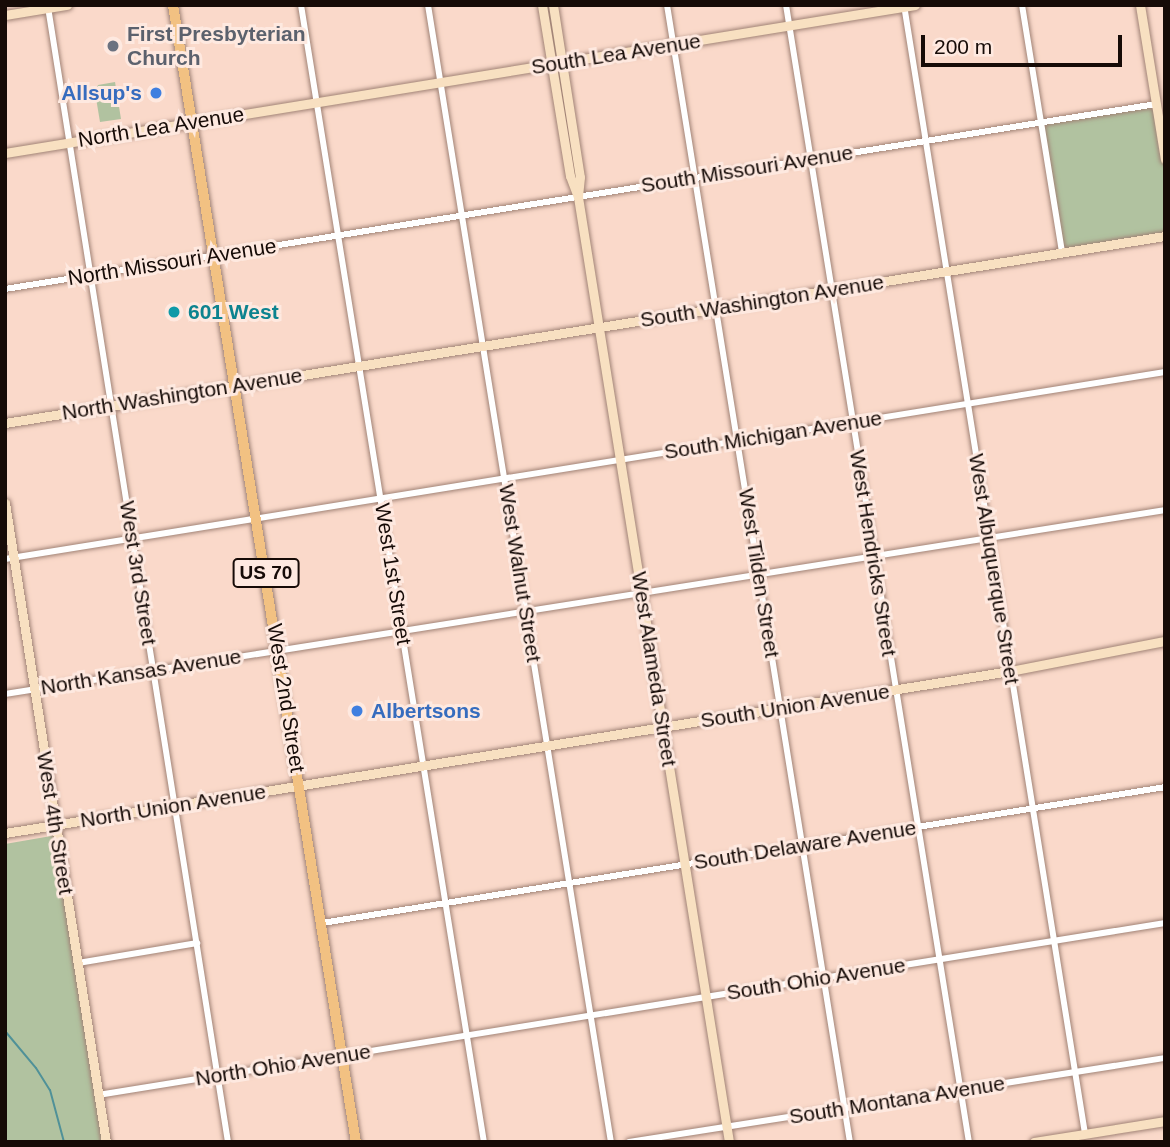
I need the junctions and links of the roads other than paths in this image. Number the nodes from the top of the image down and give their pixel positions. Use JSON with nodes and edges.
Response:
{"nodes":[{"id":1,"x":67,"y":5,"type":"edge"},
{"id":2,"x":173,"y":5,"type":"edge"},
{"id":3,"x":301,"y":5,"type":"edge"},
{"id":4,"x":428,"y":5,"type":"edge"},
{"id":5,"x":542,"y":5,"type":"edge"},
{"id":6,"x":553,"y":5,"type":"edge"},
{"id":7,"x":667,"y":5,"type":"edge"},
{"id":8,"x":786,"y":5,"type":"edge"},
{"id":9,"x":915,"y":5,"type":"edge"},
{"id":10,"x":1022,"y":5,"type":"edge"},
{"id":11,"x":1140,"y":5,"type":"edge"},
{"id":12,"x":904,"y":6,"type":"edge"},
{"id":13,"x":48,"y":7,"type":"edge"},
{"id":14,"x":5,"y":15,"type":"edge"},
{"id":15,"x":789,"y":26,"type":"junction"},
{"id":16,"x":674,"y":45,"type":"junction"},
{"id":17,"x":557,"y":63,"type":"junction"},
{"id":18,"x":441,"y":82,"type":"junction"},
{"id":19,"x":317,"y":102,"type":"junction"},
{"id":20,"x":1156,"y":104,"type":"junction"},
{"id":21,"x":192,"y":122,"type":"junction"},
{"id":22,"x":1041,"y":122,"type":"junction"},
{"id":23,"x":925,"y":141,"type":"junction"},
{"id":24,"x":69,"y":142,"type":"junction"},
{"id":25,"x":5,"y":153,"type":"edge"},
{"id":26,"x":810,"y":159,"type":"junction"},
{"id":27,"x":1165,"y":159,"type":"edge"},
{"id":28,"x":695,"y":178,"type":"junction"},
{"id":29,"x":578,"y":197,"type":"junction"},
{"id":30,"x":462,"y":216,"type":"junction"},
{"id":31,"x":338,"y":235,"type":"junction"},
{"id":32,"x":1165,"y":236,"type":"edge"},
{"id":33,"x":1062,"y":252,"type":"junction"},
{"id":34,"x":214,"y":256,"type":"junction"},
{"id":35,"x":947,"y":271,"type":"junction"},
{"id":36,"x":91,"y":276,"type":"junction"},
{"id":37,"x":5,"y":289,"type":"edge"},
{"id":38,"x":831,"y":289,"type":"junction"},
{"id":39,"x":716,"y":308,"type":"junction"},
{"id":40,"x":599,"y":327,"type":"junction"},
{"id":41,"x":483,"y":346,"type":"junction"},
{"id":42,"x":359,"y":366,"type":"junction"},
{"id":43,"x":1165,"y":372,"type":"edge"},
{"id":44,"x":236,"y":386,"type":"junction"},
{"id":45,"x":968,"y":403,"type":"junction"},
{"id":46,"x":112,"y":406,"type":"junction"},
{"id":47,"x":852,"y":422,"type":"junction"},
{"id":48,"x":5,"y":424,"type":"edge"},
{"id":49,"x":737,"y":440,"type":"junction"},
{"id":50,"x":620,"y":460,"type":"junction"},
{"id":51,"x":504,"y":478,"type":"junction"},
{"id":52,"x":381,"y":498,"type":"junction"},
{"id":53,"x":5,"y":503,"type":"edge"},
{"id":54,"x":1165,"y":510,"type":"edge"},
{"id":55,"x":257,"y":518,"type":"junction"},
{"id":56,"x":989,"y":536,"type":"junction"},
{"id":57,"x":132,"y":538,"type":"junction"},
{"id":58,"x":874,"y":554,"type":"junction"},
{"id":59,"x":10,"y":558,"type":"edge"},
{"id":60,"x":759,"y":572,"type":"junction"},
{"id":61,"x":641,"y":592,"type":"junction"},
{"id":62,"x":526,"y":610,"type":"junction"},
{"id":63,"x":402,"y":629,"type":"junction"},
{"id":64,"x":1165,"y":641,"type":"edge"},
{"id":65,"x":278,"y":650,"type":"junction"},
{"id":66,"x":154,"y":670,"type":"junction"},
{"id":67,"x":1010,"y":671,"type":"junction"},
{"id":68,"x":895,"y":689,"type":"junction"},
{"id":69,"x":35,"y":690,"type":"junction"},
{"id":70,"x":5,"y":694,"type":"edge"},
{"id":71,"x":780,"y":708,"type":"junction"},
{"id":72,"x":663,"y":726,"type":"junction"},
{"id":73,"x":547,"y":745,"type":"junction"},
{"id":74,"x":424,"y":765,"type":"junction"},
{"id":75,"x":300,"y":785,"type":"junction"},
{"id":76,"x":1165,"y":787,"type":"edge"},
{"id":77,"x":175,"y":806,"type":"junction"},
{"id":78,"x":1032,"y":808,"type":"junction"},
{"id":79,"x":56,"y":825,"type":"junction"},
{"id":80,"x":918,"y":827,"type":"junction"},
{"id":81,"x":5,"y":833,"type":"edge"},
{"id":82,"x":802,"y":845,"type":"junction"},
{"id":83,"x":685,"y":864,"type":"junction"},
{"id":84,"x":569,"y":883,"type":"junction"},
{"id":85,"x":446,"y":903,"type":"junction"},
{"id":86,"x":321,"y":923,"type":"junction"},
{"id":87,"x":1165,"y":923,"type":"edge"},
{"id":88,"x":1054,"y":941,"type":"junction"},
{"id":89,"x":197,"y":943,"type":"junction"},
{"id":90,"x":939,"y":959,"type":"junction"},
{"id":91,"x":78,"y":963,"type":"junction"},
{"id":92,"x":823,"y":978,"type":"junction"},
{"id":93,"x":706,"y":996,"type":"junction"},
{"id":94,"x":591,"y":1016,"type":"junction"},
{"id":95,"x":467,"y":1035,"type":"junction"},
{"id":96,"x":342,"y":1056,"type":"junction"},
{"id":97,"x":1165,"y":1058,"type":"edge"},
{"id":98,"x":1075,"y":1073,"type":"junction"},
{"id":99,"x":217,"y":1076,"type":"junction"},
{"id":100,"x":960,"y":1091,"type":"junction"},
{"id":101,"x":98,"y":1095,"type":"junction"},
{"id":102,"x":845,"y":1110,"type":"junction"},
{"id":103,"x":1165,"y":1121,"type":"edge"},
{"id":104,"x":727,"y":1125,"type":"junction"},
{"id":105,"x":1085,"y":1134,"type":"junction"},
{"id":106,"x":106,"y":1142,"type":"edge"},
{"id":107,"x":228,"y":1142,"type":"edge"},
{"id":108,"x":356,"y":1142,"type":"edge"},
{"id":109,"x":484,"y":1142,"type":"edge"},
{"id":110,"x":611,"y":1142,"type":"edge"},
{"id":111,"x":629,"y":1142,"type":"edge"},
{"id":112,"x":729,"y":1142,"type":"edge"},
{"id":113,"x":850,"y":1142,"type":"edge"},
{"id":114,"x":968,"y":1142,"type":"edge"},
{"id":115,"x":1034,"y":1142,"type":"edge"}],
"edges":[{"from":1,"to":13,"type":"street"},
{"from":2,"to":21,"type":"main road","name":"West 2nd Street","number":"US 70"},
{"from":3,"to":19,"type":"street","name":"West 1st Street"},
{"from":4,"to":18,"type":"street","name":"West Walnut Street"},
{"from":5,"to":17,"type":"street","name":"West Alameda Street"},
{"from":6,"to":17,"type":"street","name":"West Alameda Street"},
{"from":7,"to":16,"type":"street","name":"West Tilden Street"},
{"from":8,"to":15,"type":"street","name":"West Hendricks Street"},
{"from":9,"to":12,"type":"street","name":"South Lea Avenue"},
{"from":10,"to":22,"type":"street"},
{"from":11,"to":20,"type":"street"},
{"from":12,"to":15,"type":"street","name":"South Lea Avenue"},
{"from":12,"to":23,"type":"street","name":"West Albuquerque Street"},
{"from":13,"to":14,"type":"street"},
{"from":13,"to":24,"type":"street","name":"West 3rd Street"},
{"from":15,"to":16,"type":"street","name":"South Lea Avenue"},
{"from":15,"to":26,"type":"street","name":"West Hendricks Street"},
{"from":16,"to":17,"type":"street","name":"South Lea Avenue"},
{"from":16,"to":28,"type":"street","name":"West Tilden Street"},
{"from":17,"to":18,"type":"street","name":"South Lea Avenue"},
{"from":17,"to":29,"type":"street","name":"West Alameda Street"},
{"from":18,"to":19,"type":"street","name":"South Lea Avenue"},
{"from":18,"to":30,"type":"street","name":"West Walnut Street"},
{"from":19,"to":21,"type":"street","name":"North Lea Avenue"},
{"from":19,"to":31,"type":"street","name":"West 1st Street"},
{"from":20,"to":22,"type":"street","name":"South Missouri Avenue"},
{"from":20,"to":27,"type":"street"},
{"from":21,"to":24,"type":"street","name":"North Lea Avenue"},
{"from":21,"to":34,"type":"main road","name":"West 2nd Street","number":"US 70"},
{"from":22,"to":23,"type":"street","name":"South Missouri Avenue"},
{"from":22,"to":33,"type":"street"},
{"from":23,"to":26,"type":"street","name":"South Missouri Avenue"},
{"from":23,"to":35,"type":"street","name":"West Albuquerque Street"},
{"from":24,"to":25,"type":"street","name":"North Lea Avenue"},
{"from":24,"to":36,"type":"street","name":"West 3rd Street"},
{"from":26,"to":28,"type":"street","name":"South Missouri Avenue"},
{"from":26,"to":38,"type":"street","name":"West Hendricks Street"},
{"from":28,"to":29,"type":"street","name":"South Missouri Avenue"},
{"from":28,"to":39,"type":"street","name":"West Tilden Street"},
{"from":29,"to":30,"type":"street","name":"South Missouri Avenue"},
{"from":29,"to":40,"type":"street","name":"West Alameda Street"},
{"from":30,"to":31,"type":"street","name":"South Missouri Avenue"},
{"from":30,"to":41,"type":"street","name":"West Walnut Street"},
{"from":31,"to":34,"type":"street","name":"North Missouri Avenue"},
{"from":31,"to":42,"type":"street","name":"West 1st Street"},
{"from":32,"to":33,"type":"street","name":"South Washington Avenue"},
{"from":33,"to":35,"type":"street","name":"South Washington Avenue"},
{"from":34,"to":36,"type":"street","name":"North Missouri Avenue"},
{"from":34,"to":44,"type":"main road","name":"West 2nd Street","number":"US 70"},
{"from":35,"to":38,"type":"street","name":"South Washington Avenue"},
{"from":35,"to":45,"type":"street","name":"West Albuquerque Street"},
{"from":36,"to":37,"type":"street","name":"North Missouri Avenue"},
{"from":36,"to":46,"type":"street","name":"West 3rd Street"},
{"from":38,"to":39,"type":"street","name":"South Washington Avenue"},
{"from":38,"to":47,"type":"street","name":"West Hendricks Street"},
{"from":39,"to":40,"type":"street","name":"South Washington Avenue"},
{"from":39,"to":49,"type":"street","name":"West Tilden Street"},
{"from":40,"to":41,"type":"street","name":"South Washington Avenue"},
{"from":40,"to":50,"type":"street","name":"West Alameda Street"},
{"from":41,"to":42,"type":"street","name":"South Washington Avenue"},
{"from":41,"to":51,"type":"street","name":"West Walnut Street"},
{"from":42,"to":44,"type":"street","name":"North Washington Avenue"},
{"from":42,"to":52,"type":"street","name":"West 1st Street"},
{"from":43,"to":45,"type":"street","name":"South Michigan Avenue"},
{"from":44,"to":46,"type":"street","name":"North Washington Avenue"},
{"from":44,"to":55,"type":"main road","name":"West 2nd Street","number":"US 70"},
{"from":45,"to":47,"type":"street","name":"South Michigan Avenue"},
{"from":45,"to":56,"type":"street","name":"West Albuquerque Street"},
{"from":46,"to":48,"type":"street","name":"North Washington Avenue"},
{"from":46,"to":57,"type":"street","name":"West 3rd Street"},
{"from":47,"to":49,"type":"street","name":"South Michigan Avenue"},
{"from":47,"to":58,"type":"street","name":"West Hendricks Street"},
{"from":49,"to":50,"type":"street","name":"South Michigan Avenue"},
{"from":49,"to":60,"type":"street","name":"West Tilden Street"},
{"from":50,"to":51,"type":"street","name":"South Michigan Avenue"},
{"from":50,"to":61,"type":"street","name":"West Alameda Street"},
{"from":51,"to":52,"type":"street","name":"South Michigan Avenue"},
{"from":51,"to":62,"type":"street","name":"West Walnut Street"},
{"from":52,"to":55,"type":"street","name":"South Michigan Avenue"},
{"from":52,"to":63,"type":"street","name":"West 1st Street"},
{"from":53,"to":59,"type":"street","name":"West 4th Street"},
{"from":54,"to":56,"type":"street","name":"North Kansas Avenue"},
{"from":55,"to":57,"type":"street","name":"South Michigan Avenue"},
{"from":55,"to":65,"type":"main road","name":"West 2nd Street","number":"US 70"},
{"from":56,"to":58,"type":"street","name":"North Kansas Avenue"},
{"from":56,"to":67,"type":"street","name":"West Albuquerque Street"},
{"from":57,"to":59,"type":"street","name":"South Michigan Avenue"},
{"from":57,"to":66,"type":"street","name":"West 3rd Street"},
{"from":58,"to":60,"type":"street","name":"North Kansas Avenue"},
{"from":58,"to":68,"type":"street","name":"West Hendricks Street"},
{"from":59,"to":69,"type":"street","name":"West 4th Street"},
{"from":60,"to":61,"type":"street","name":"North Kansas Avenue"},
{"from":60,"to":71,"type":"street","name":"West Tilden Street"},
{"from":61,"to":62,"type":"street","name":"North Kansas Avenue"},
{"from":61,"to":72,"type":"street","name":"West Alameda Street"},
{"from":62,"to":63,"type":"street","name":"North Kansas Avenue"},
{"from":62,"to":73,"type":"street","name":"West Walnut Street"},
{"from":63,"to":65,"type":"street","name":"North Kansas Avenue"},
{"from":63,"to":74,"type":"street","name":"West 1st Street"},
{"from":64,"to":67,"type":"street","name":"South Union Avenue"},
{"from":65,"to":66,"type":"street","name":"North Kansas Avenue"},
{"from":65,"to":75,"type":"main road","name":"West 2nd Street","number":"US 70"},
{"from":66,"to":69,"type":"street","name":"North Kansas Avenue"},
{"from":66,"to":77,"type":"street","name":"West 3rd Street"},
{"from":67,"to":68,"type":"street","name":"South Union Avenue"},
{"from":67,"to":78,"type":"street","name":"West Albuquerque Street"},
{"from":68,"to":71,"type":"street","name":"South Union Avenue"},
{"from":68,"to":80,"type":"street","name":"West Hendricks Street"},
{"from":69,"to":70,"type":"street","name":"North Kansas Avenue"},
{"from":69,"to":79,"type":"street","name":"West 4th Street"},
{"from":71,"to":72,"type":"street","name":"South Union Avenue"},
{"from":71,"to":82,"type":"street","name":"West Tilden Street"},
{"from":72,"to":73,"type":"street","name":"South Union Avenue"},
{"from":72,"to":83,"type":"street","name":"West Alameda Street"},
{"from":73,"to":74,"type":"street","name":"South Union Avenue"},
{"from":73,"to":84,"type":"street","name":"West Walnut Street"},
{"from":74,"to":75,"type":"street","name":"North Union Avenue"},
{"from":74,"to":85,"type":"street","name":"West 1st Street"},
{"from":75,"to":77,"type":"street","name":"North Union Avenue"},
{"from":75,"to":86,"type":"main road","name":"West 2nd Street","number":"US 70"},
{"from":76,"to":78,"type":"street","name":"South Delaware Avenue"},
{"from":77,"to":79,"type":"street","name":"North Union Avenue"},
{"from":77,"to":89,"type":"street","name":"West 3rd Street"},
{"from":78,"to":80,"type":"street","name":"South Delaware Avenue"},
{"from":78,"to":88,"type":"street","name":"West Albuquerque Street"},
{"from":79,"to":81,"type":"street","name":"North Union Avenue"},
{"from":79,"to":91,"type":"street","name":"West 4th Street"},
{"from":80,"to":82,"type":"street","name":"South Delaware Avenue"},
{"from":80,"to":90,"type":"street","name":"West Hendricks Street"},
{"from":82,"to":83,"type":"street","name":"South Delaware Avenue"},
{"from":82,"to":92,"type":"street","name":"West Tilden Street"},
{"from":83,"to":84,"type":"street","name":"South Delaware Avenue"},
{"from":83,"to":93,"type":"street","name":"West Alameda Street"},
{"from":84,"to":85,"type":"street","name":"South Delaware Avenue"},
{"from":84,"to":94,"type":"street","name":"West Walnut Street"},
{"from":85,"to":86,"type":"street","name":"South Delaware Avenue"},
{"from":85,"to":95,"type":"street","name":"West 1st Street"},
{"from":86,"to":96,"type":"main road","name":"West 2nd Street","number":"US 70"},
{"from":87,"to":88,"type":"street","name":"South Ohio Avenue"},
{"from":88,"to":90,"type":"street","name":"South Ohio Avenue"},
{"from":88,"to":98,"type":"street","name":"West Albuquerque Street"},
{"from":89,"to":91,"type":"street"},
{"from":89,"to":99,"type":"street","name":"West 3rd Street"},
{"from":90,"to":92,"type":"street","name":"South Ohio Avenue"},
{"from":90,"to":100,"type":"street","name":"West Hendricks Street"},
{"from":91,"to":101,"type":"street","name":"West 4th Street"},
{"from":92,"to":93,"type":"street","name":"South Ohio Avenue"},
{"from":92,"to":102,"type":"street","name":"West Tilden Street"},
{"from":93,"to":94,"type":"street","name":"South Ohio Avenue"},
{"from":93,"to":104,"type":"street","name":"West Alameda Street"},
{"from":94,"to":95,"type":"street","name":"South Ohio Avenue"},
{"from":94,"to":110,"type":"street","name":"West Walnut Street"},
{"from":95,"to":96,"type":"street","name":"North Ohio Avenue"},
{"from":95,"to":109,"type":"street","name":"West 1st Street"},
{"from":96,"to":99,"type":"street","name":"North Ohio Avenue"},
{"from":96,"to":108,"type":"main road","name":"West 2nd Street","number":"US 70"},
{"from":97,"to":98,"type":"street","name":"South Montana Avenue"},
{"from":98,"to":100,"type":"street","name":"South Montana Avenue"},
{"from":98,"to":105,"type":"street","name":"West Albuquerque Street"},
{"from":99,"to":101,"type":"street","name":"North Ohio Avenue"},
{"from":99,"to":107,"type":"street","name":"West 3rd Street"},
{"from":100,"to":102,"type":"street","name":"South Montana Avenue"},
{"from":100,"to":114,"type":"street","name":"West Hendricks Street"},
{"from":101,"to":106,"type":"street","name":"West 4th Street"},
{"from":102,"to":104,"type":"street","name":"South Montana Avenue"},
{"from":102,"to":113,"type":"street","name":"West Tilden Street"},
{"from":103,"to":105,"type":"street"},
{"from":104,"to":111,"type":"street","name":"South Montana Avenue"},
{"from":104,"to":112,"type":"street","name":"West Alameda Street"},
{"from":105,"to":115,"type":"street"}]}
